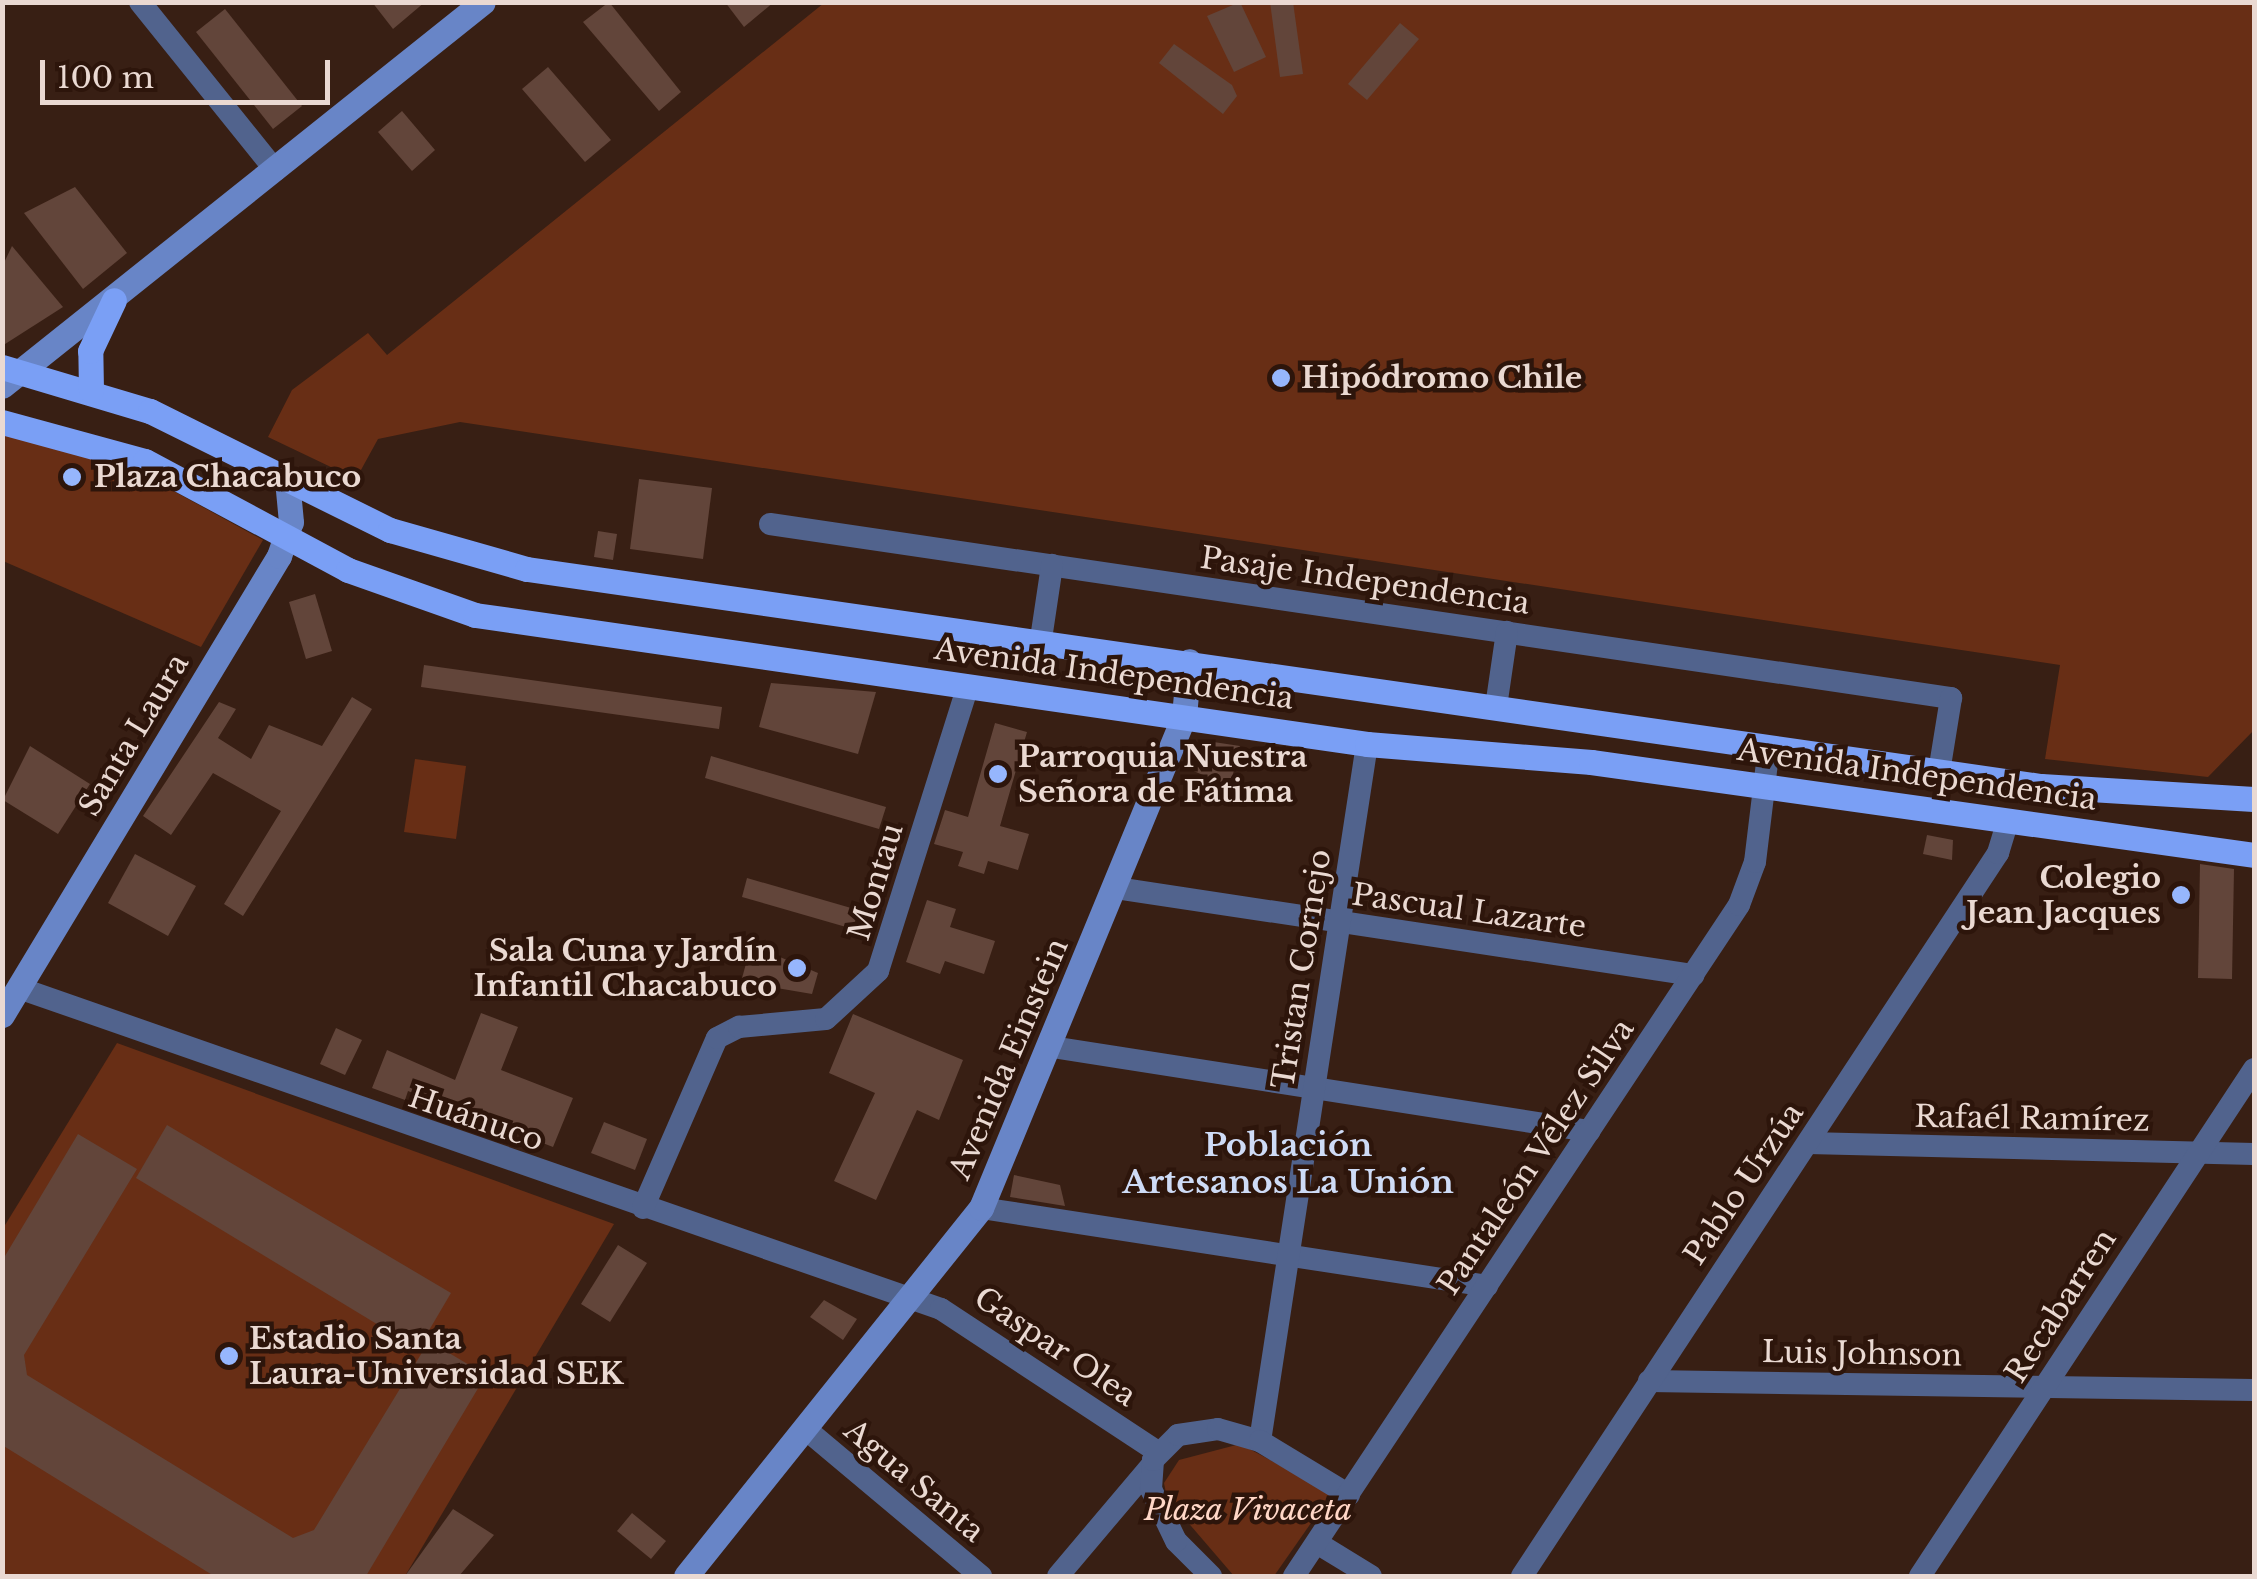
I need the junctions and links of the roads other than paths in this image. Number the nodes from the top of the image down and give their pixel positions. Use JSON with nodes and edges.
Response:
{"nodes":[{"id":1,"x":140,"y":2,"type":"edge"},
{"id":2,"x":483,"y":2,"type":"edge"},
{"id":3,"x":275,"y":170,"type":"junction"},
{"id":4,"x":114,"y":300,"type":"junction"},
{"id":5,"x":8,"y":375,"type":"edge"},
{"id":6,"x":91,"y":390,"type":"junction"},
{"id":7,"x":2,"y":422,"type":"edge"},
{"id":8,"x":287,"y":480,"type":"junction"},
{"id":9,"x":770,"y":524,"type":"dead end"},
{"id":10,"x":288,"y":539,"type":"junction"},
{"id":11,"x":1052,"y":565,"type":"junction"},
{"id":12,"x":1508,"y":632,"type":"junction"},
{"id":13,"x":1041,"y":639,"type":"junction"},
{"id":14,"x":1189,"y":661,"type":"junction"},
{"id":15,"x":968,"y":686,"type":"junction"},
{"id":16,"x":1496,"y":706,"type":"junction"},
{"id":17,"x":1184,"y":716,"type":"junction"},
{"id":18,"x":1368,"y":744,"type":"junction"},
{"id":19,"x":1769,"y":747,"type":"junction"},
{"id":20,"x":1939,"y":772,"type":"junction"},
{"id":21,"x":1766,"y":787,"type":"junction"},
{"id":22,"x":2254,"y":799,"type":"edge"},
{"id":23,"x":2008,"y":820,"type":"junction"},
{"id":24,"x":2254,"y":854,"type":"edge"},
{"id":25,"x":1116,"y":888,"type":"junction"},
{"id":26,"x":1340,"y":923,"type":"junction"},
{"id":27,"x":1694,"y":975,"type":"junction"},
{"id":28,"x":20,"y":988,"type":"junction"},
{"id":29,"x":2,"y":1015,"type":"edge"},
{"id":30,"x":1052,"y":1047,"type":"junction"},
{"id":31,"x":2254,"y":1069,"type":"edge"},
{"id":32,"x":1314,"y":1089,"type":"junction"},
{"id":33,"x":1590,"y":1130,"type":"junction"},
{"id":34,"x":1808,"y":1144,"type":"junction"},
{"id":35,"x":2197,"y":1154,"type":"junction"},
{"id":36,"x":2254,"y":1154,"type":"edge"},
{"id":37,"x":643,"y":1208,"type":"junction"},
{"id":38,"x":981,"y":1208,"type":"junction"},
{"id":39,"x":1288,"y":1256,"type":"junction"},
{"id":40,"x":1487,"y":1286,"type":"junction"},
{"id":41,"x":914,"y":1302,"type":"junction"},
{"id":42,"x":1649,"y":1381,"type":"junction"},
{"id":43,"x":2043,"y":1387,"type":"junction"},
{"id":44,"x":2254,"y":1390,"type":"edge"},
{"id":45,"x":808,"y":1430,"type":"junction"},
{"id":46,"x":1260,"y":1441,"type":"junction"},
{"id":47,"x":1154,"y":1459,"type":"junction"},
{"id":48,"x":1349,"y":1495,"type":"junction"},
{"id":49,"x":1317,"y":1543,"type":"junction"},
{"id":50,"x":696,"y":1573,"type":"edge"},
{"id":51,"x":981,"y":1576,"type":"edge"},
{"id":52,"x":1058,"y":1576,"type":"edge"},
{"id":53,"x":1212,"y":1576,"type":"edge"},
{"id":54,"x":1294,"y":1576,"type":"edge"},
{"id":55,"x":1372,"y":1576,"type":"edge"},
{"id":56,"x":1522,"y":1576,"type":"edge"},
{"id":57,"x":1920,"y":1576,"type":"edge"}],
"edges":[{"from":1,"to":3,"type":"street"},
{"from":2,"to":3,"type":"street"},
{"from":3,"to":4,"type":"street"},
{"from":4,"to":5,"type":"street"},
{"from":4,"to":6,"type":"main road"},
{"from":5,"to":6,"type":"main road","name":"Avenida Independencia"},
{"from":6,"to":8,"type":"main road","name":"Avenida Independencia"},
{"from":7,"to":10,"type":"main road","name":"Avenida Independencia"},
{"from":8,"to":10,"type":"street"},
{"from":8,"to":13,"type":"main road","name":"Avenida Independencia"},
{"from":9,"to":11,"type":"street","name":"Pasaje Independencia"},
{"from":10,"to":15,"type":"main road","name":"Avenida Independencia"},
{"from":10,"to":28,"type":"street","name":"Santa Laura"},
{"from":11,"to":12,"type":"street","name":"Pasaje Independencia"},
{"from":11,"to":13,"type":"street"},
{"from":12,"to":16,"type":"street"},
{"from":12,"to":20,"type":"street","name":"Pasaje Independencia"},
{"from":13,"to":14,"type":"main road","name":"Avenida Independencia"},
{"from":14,"to":16,"type":"main road","name":"Avenida Independencia"},
{"from":14,"to":17,"type":"street","name":"Avenida Einstein"},
{"from":15,"to":17,"type":"main road","name":"Avenida Independencia"},
{"from":15,"to":37,"type":"street","name":"Montau"},
{"from":16,"to":19,"type":"main road","name":"Avenida Independencia"},
{"from":17,"to":18,"type":"main road","name":"Avenida Independencia"},
{"from":17,"to":25,"type":"street","name":"Avenida Einstein"},
{"from":18,"to":21,"type":"main road","name":"Avenida Independencia"},
{"from":18,"to":26,"type":"street","name":"Tristan Cornejo"},
{"from":19,"to":20,"type":"main road","name":"Avenida Independencia"},
{"from":19,"to":21,"type":"street","name":"Pantaleón Vélez Silva"},
{"from":20,"to":22,"type":"main road","name":"Avenida Independencia"},
{"from":21,"to":23,"type":"main road","name":"Avenida Independencia"},
{"from":21,"to":27,"type":"street","name":"Pantaleón Vélez Silva"},
{"from":23,"to":24,"type":"main road","name":"Avenida Independencia"},
{"from":23,"to":34,"type":"street","name":"Pablo Urzúa"},
{"from":25,"to":26,"type":"street","name":"Pascual Lazarte"},
{"from":25,"to":30,"type":"street","name":"Avenida Einstein"},
{"from":26,"to":27,"type":"street","name":"Pascual Lazarte"},
{"from":26,"to":32,"type":"street","name":"Tristan Cornejo"},
{"from":27,"to":33,"type":"street","name":"Pantaleón Vélez Silva"},
{"from":28,"to":29,"type":"street","name":"Santa Laura"},
{"from":28,"to":37,"type":"street","name":"Huánuco"},
{"from":30,"to":32,"type":"street"},
{"from":30,"to":38,"type":"street","name":"Avenida Einstein"},
{"from":31,"to":35,"type":"street","name":"Recabarren"},
{"from":32,"to":33,"type":"street"},
{"from":32,"to":39,"type":"street","name":"Tristan Cornejo"},
{"from":33,"to":40,"type":"street","name":"Pantaleón Vélez Silva"},
{"from":34,"to":35,"type":"street","name":"Rafaél Ramírez"},
{"from":34,"to":42,"type":"street","name":"Pablo Urzúa"},
{"from":35,"to":36,"type":"street","name":"Rafaél Ramírez"},
{"from":35,"to":43,"type":"street","name":"Recabarren"},
{"from":37,"to":41,"type":"street","name":"Huánuco"},
{"from":38,"to":39,"type":"street"},
{"from":38,"to":41,"type":"street","name":"Avenida Einstein"},
{"from":39,"to":40,"type":"street"},
{"from":39,"to":46,"type":"street","name":"Tristan Cornejo"},
{"from":40,"to":48,"type":"street","name":"Pantaleón Vélez Silva"},
{"from":41,"to":45,"type":"street","name":"Avenida Einstein"},
{"from":41,"to":47,"type":"street","name":"Gaspar Olea"},
{"from":42,"to":43,"type":"street","name":"Luis Johnson"},
{"from":42,"to":56,"type":"street","name":"Pablo Urzúa"},
{"from":43,"to":44,"type":"street","name":"Luis Johnson"},
{"from":43,"to":57,"type":"street","name":"Recabarren"},
{"from":45,"to":50,"type":"street","name":"Avenida Einstein"},
{"from":45,"to":51,"type":"street","name":"Agua Santa"},
{"from":46,"to":47,"type":"street"},
{"from":46,"to":48,"type":"street"},
{"from":47,"to":52,"type":"street"},
{"from":47,"to":53,"type":"street"},
{"from":48,"to":49,"type":"street","name":"Pantaleón Vélez Silva"},
{"from":49,"to":54,"type":"street","name":"Pantaleón Vélez Silva"},
{"from":49,"to":55,"type":"street"}]}
